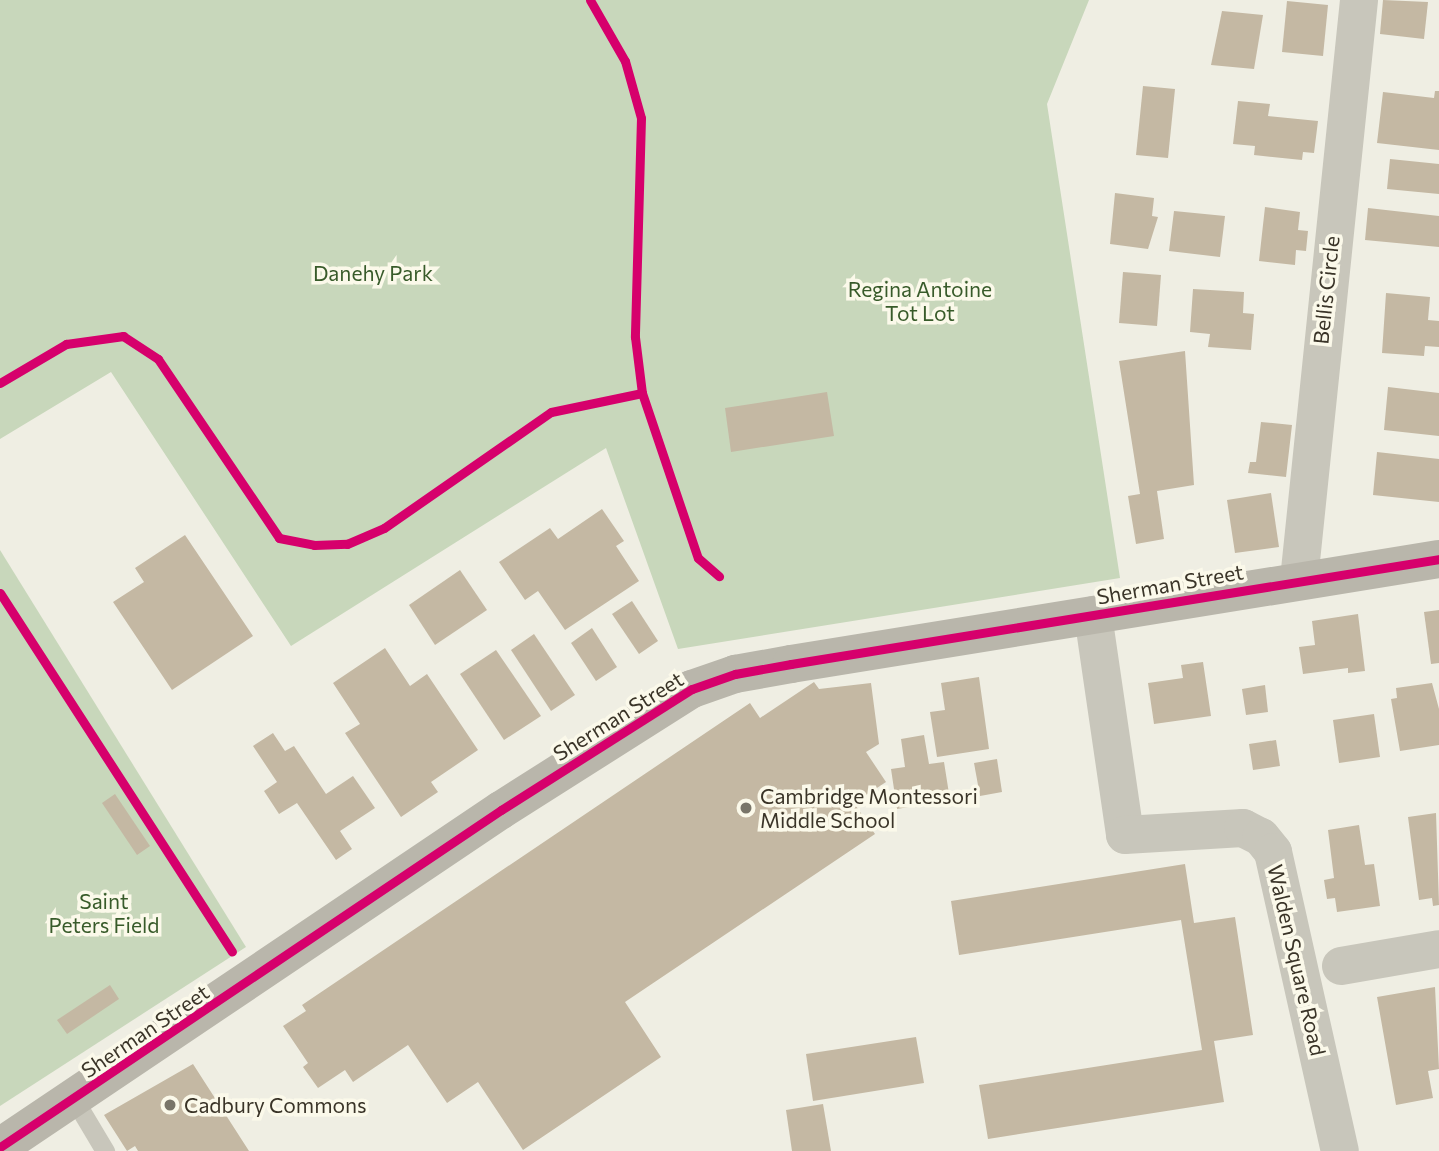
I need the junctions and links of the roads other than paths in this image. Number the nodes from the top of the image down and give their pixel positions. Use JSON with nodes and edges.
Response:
{"nodes":[{"id":1,"x":1359,"y":0,"type":"edge"},
{"id":2,"x":1439,"y":559,"type":"edge"},
{"id":3,"x":1299,"y":580,"type":"junction"},
{"id":4,"x":1093,"y":615,"type":"junction"},
{"id":5,"x":1439,"y":949,"type":"edge"},
{"id":6,"x":1341,"y":966,"type":"dead end"},
{"id":7,"x":74,"y":1100,"type":"junction"},
{"id":8,"x":17,"y":1144,"type":"edge"},
{"id":9,"x":105,"y":1151,"type":"edge"},
{"id":10,"x":1340,"y":1151,"type":"edge"}],
"edges":[{"from":1,"to":3,"type":"street","name":"Bellis Circle"},
{"from":2,"to":3,"type":"street","name":"Sherman Street"},
{"from":3,"to":4,"type":"street","name":"Sherman Street"},
{"from":4,"to":7,"type":"street","name":"Sherman Street"},
{"from":4,"to":10,"type":"street","name":"Walden Square Road"},
{"from":5,"to":6,"type":"street"},
{"from":7,"to":8,"type":"street","name":"Sherman Street"},
{"from":7,"to":9,"type":"lane"}]}
